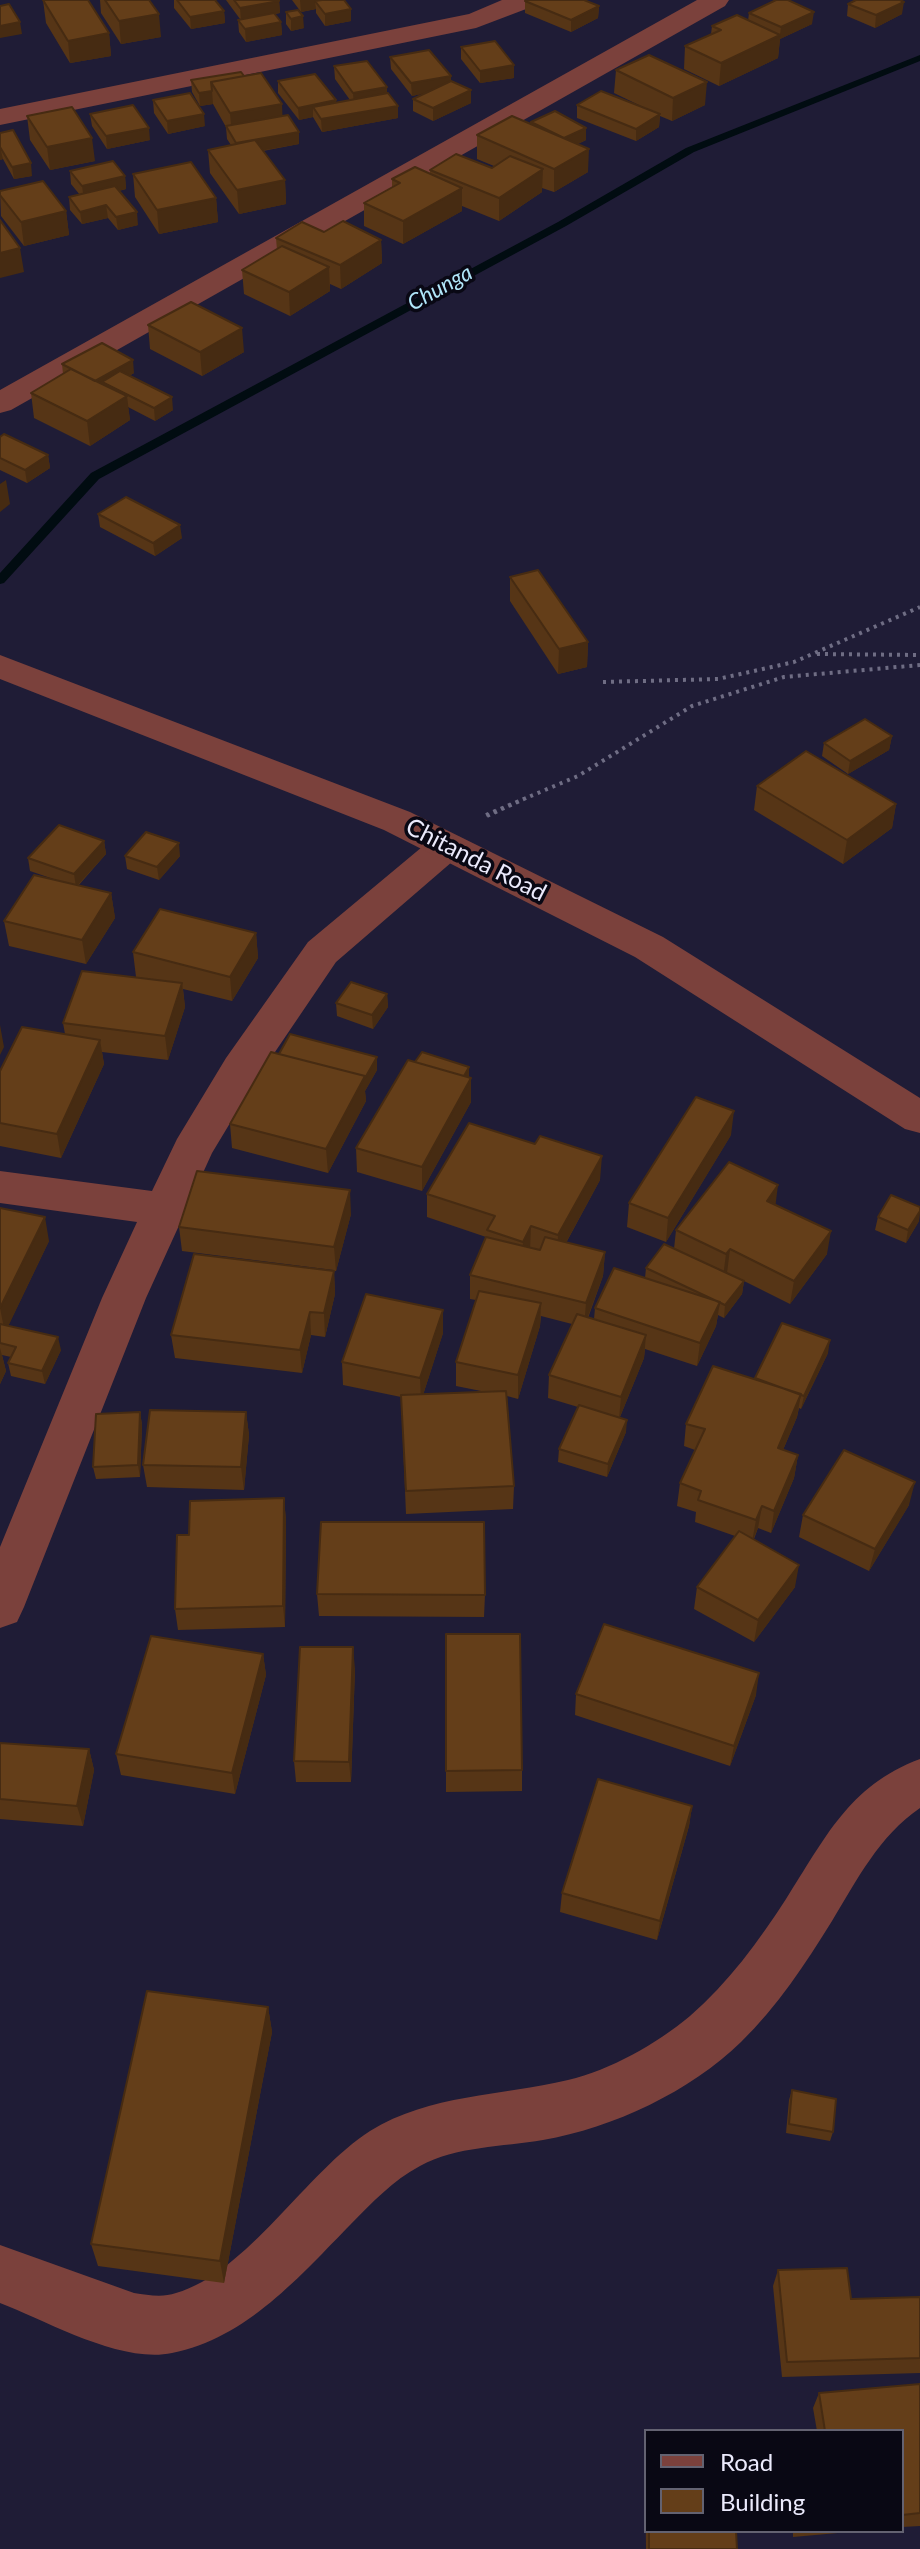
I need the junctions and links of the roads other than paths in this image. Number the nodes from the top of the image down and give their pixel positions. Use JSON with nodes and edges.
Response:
{"nodes":[{"id":1,"x":525,"y":0,"type":"edge"},
{"id":2,"x":716,"y":0,"type":"edge"},
{"id":3,"x":0,"y":117,"type":"edge"},
{"id":4,"x":0,"y":403,"type":"edge"},
{"id":5,"x":0,"y":666,"type":"edge"},
{"id":6,"x":447,"y":846,"type":"junction"},
{"id":7,"x":920,"y":1118,"type":"edge"},
{"id":8,"x":0,"y":1187,"type":"edge"},
{"id":9,"x":164,"y":1209,"type":"junction"},
{"id":10,"x":12,"y":1542,"type":"edge"},
{"id":11,"x":0,"y":1607,"type":"edge"},
{"id":12,"x":920,"y":1782,"type":"edge"},
{"id":13,"x":0,"y":2274,"type":"edge"}],
"edges":[{"from":1,"to":3,"type":"street"},
{"from":2,"to":4,"type":"street"},
{"from":5,"to":6,"type":"street","name":"Chitanda Road"},
{"from":6,"to":7,"type":"street","name":"Chitanda Road"},
{"from":6,"to":9,"type":"street"},
{"from":8,"to":9,"type":"street"},
{"from":9,"to":10,"type":"street"},
{"from":10,"to":11,"type":"street"},
{"from":12,"to":13,"type":"street"}]}
